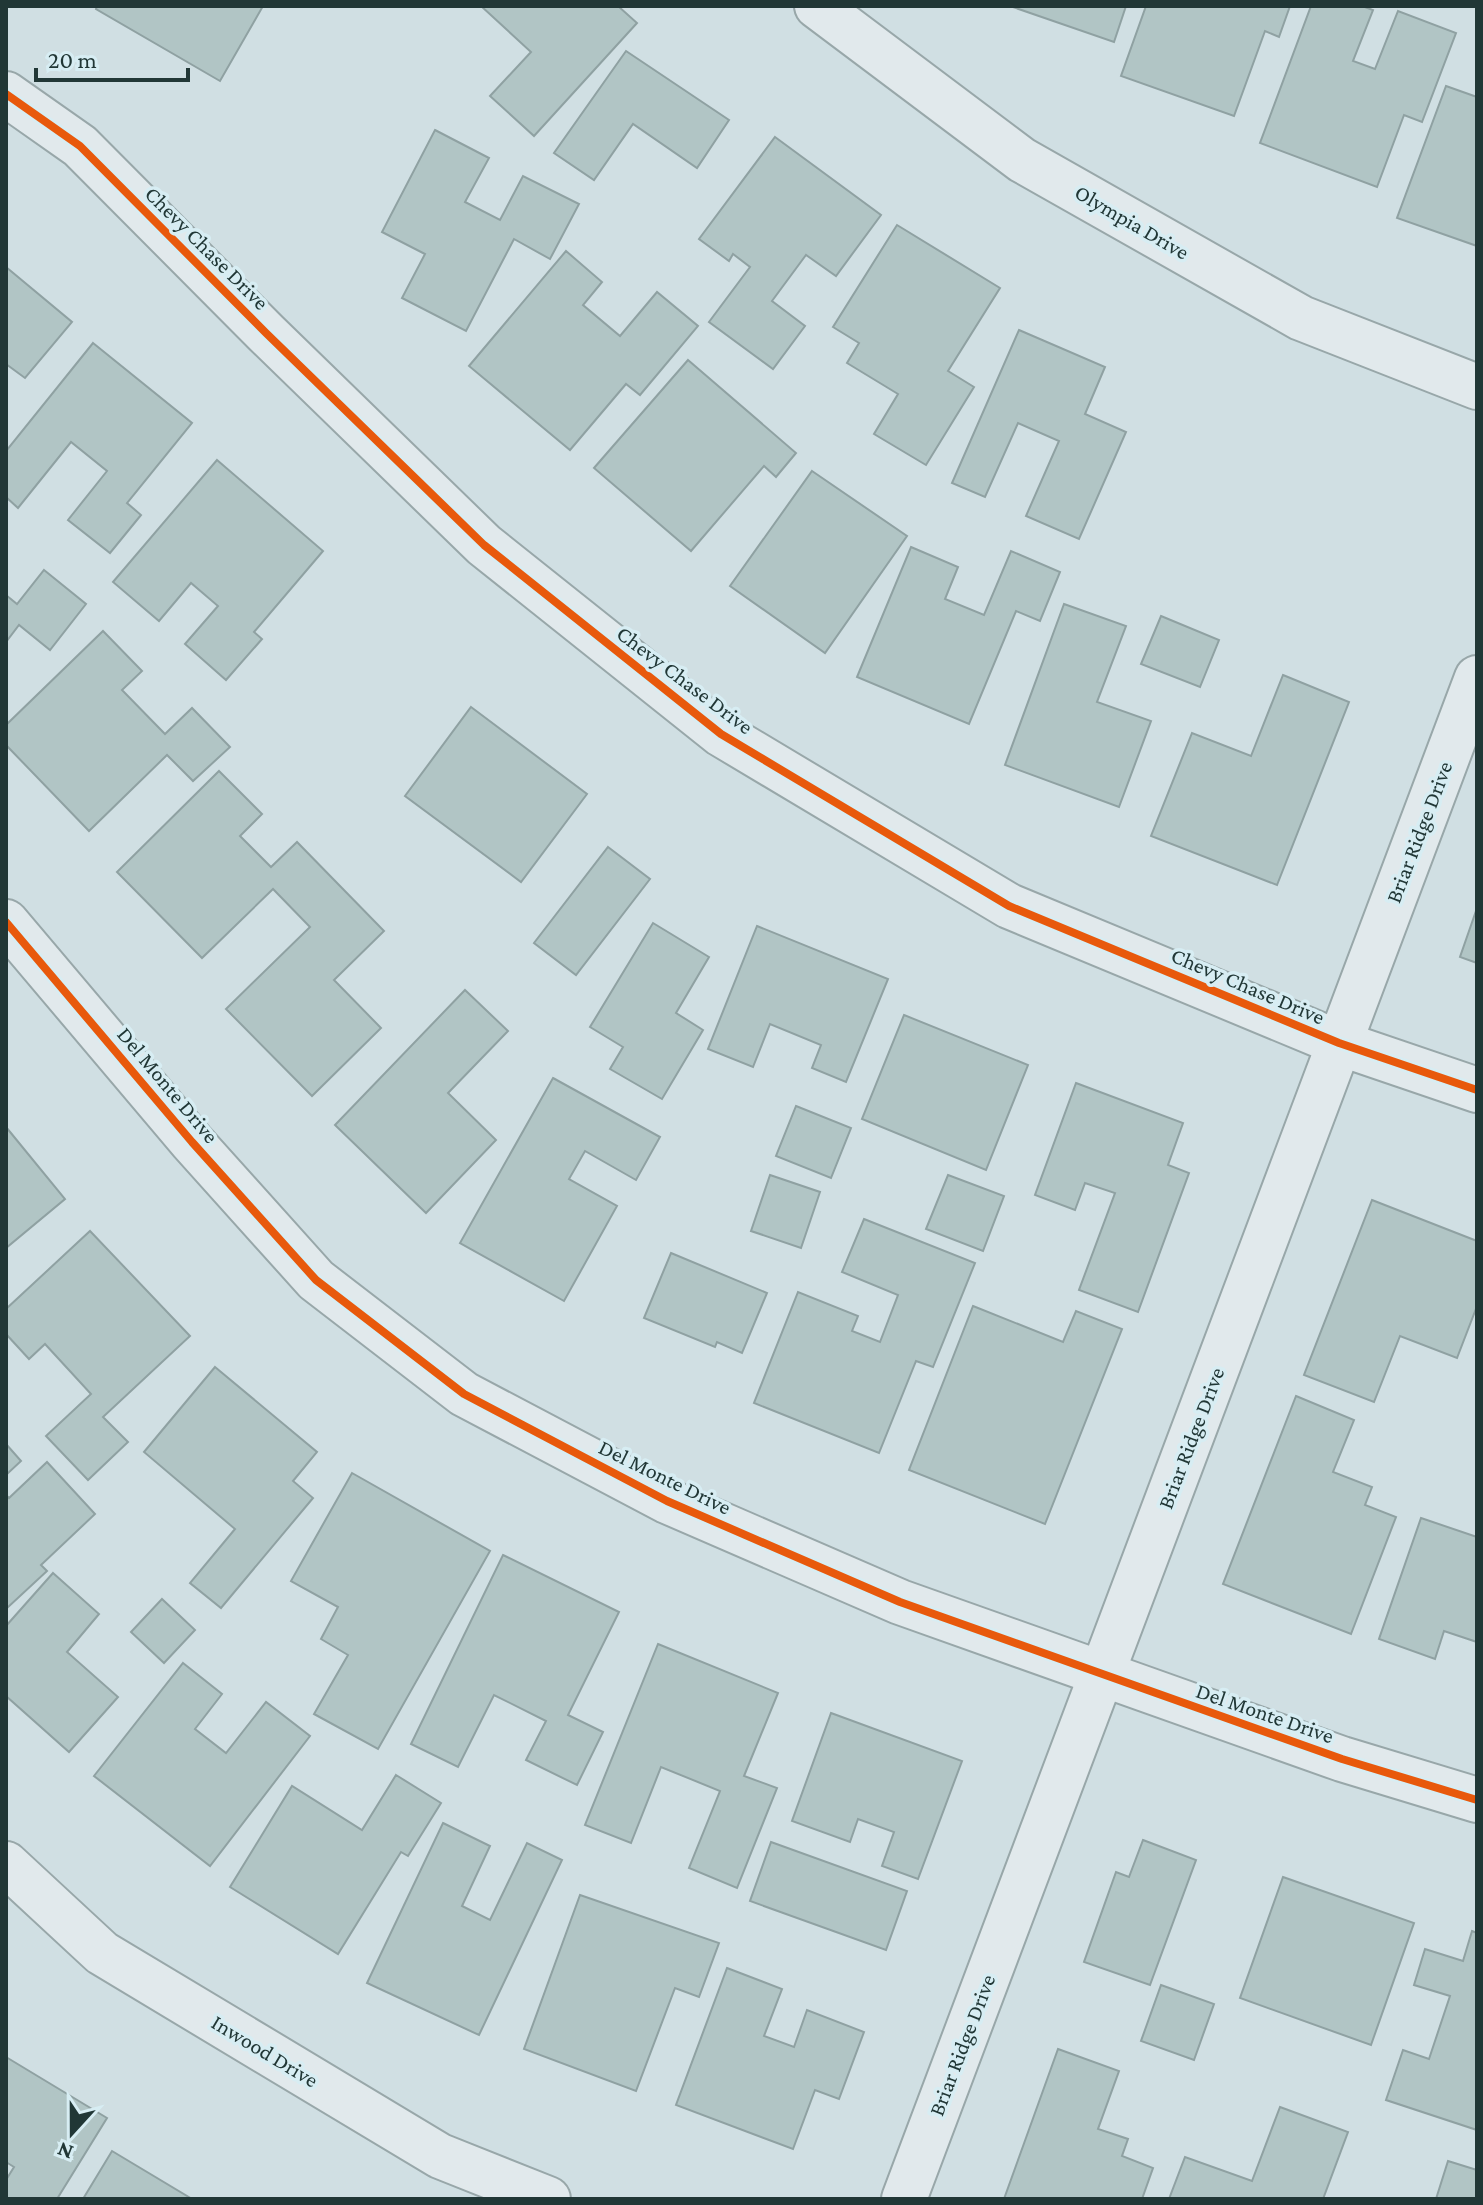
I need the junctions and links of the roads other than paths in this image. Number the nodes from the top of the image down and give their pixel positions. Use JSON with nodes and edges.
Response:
{"nodes":[{"id":1,"x":817,"y":6,"type":"edge"},
{"id":2,"x":6,"y":94,"type":"edge"},
{"id":3,"x":1477,"y":387,"type":"edge"},
{"id":4,"x":1477,"y":678,"type":"edge"},
{"id":5,"x":6,"y":922,"type":"edge"},
{"id":6,"x":1339,"y":1043,"type":"junction"},
{"id":7,"x":1477,"y":1090,"type":"edge"},
{"id":8,"x":1102,"y":1674,"type":"junction"},
{"id":9,"x":1477,"y":1800,"type":"edge"},
{"id":10,"x":6,"y":1864,"type":"edge"},
{"id":11,"x":548,"y":2199,"type":"edge"},
{"id":12,"x":904,"y":2199,"type":"edge"}],
"edges":[{"from":1,"to":3,"type":"street","name":"Olympia Drive"},
{"from":2,"to":6,"type":"street","name":"Chevy Chase Drive"},
{"from":4,"to":6,"type":"street","name":"Briar Ridge Drive"},
{"from":5,"to":8,"type":"street","name":"Del Monte Drive"},
{"from":6,"to":7,"type":"street","name":"Chevy Chase Drive"},
{"from":6,"to":8,"type":"street","name":"Briar Ridge Drive"},
{"from":8,"to":9,"type":"street","name":"Del Monte Drive"},
{"from":8,"to":12,"type":"street","name":"Briar Ridge Drive"},
{"from":10,"to":11,"type":"street","name":"Inwood Drive"}]}
